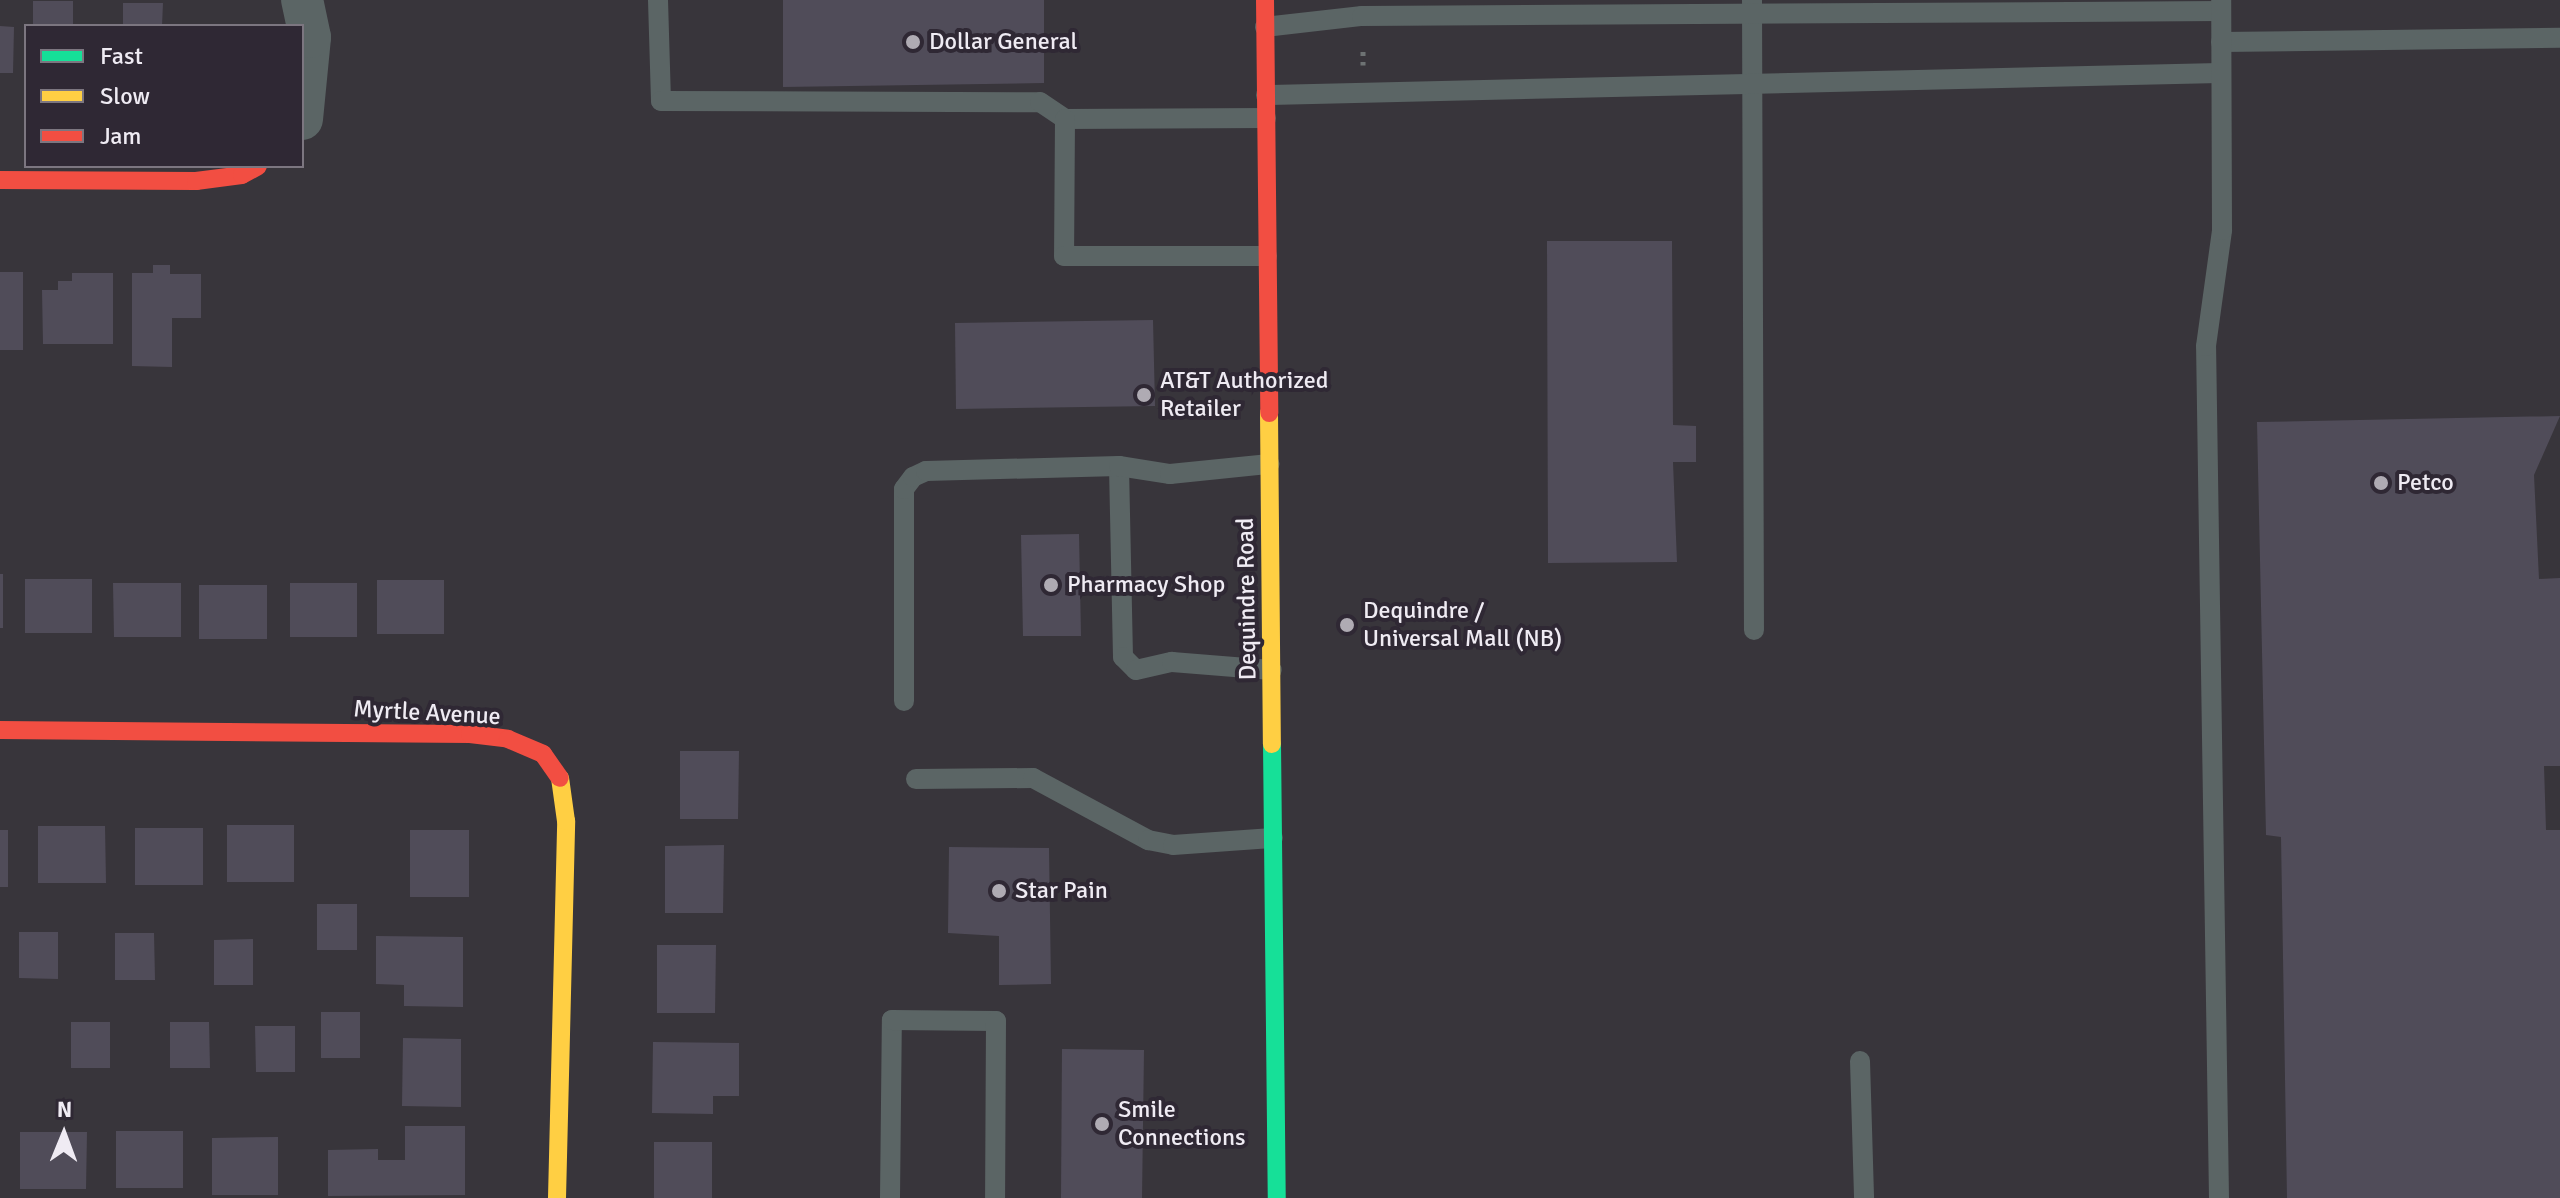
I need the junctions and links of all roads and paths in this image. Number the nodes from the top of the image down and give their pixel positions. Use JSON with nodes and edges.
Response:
{"nodes":[{"id":1,"x":302,"y":0,"type":"edge"},
{"id":2,"x":658,"y":0,"type":"edge"},
{"id":3,"x":1265,"y":0,"type":"edge"},
{"id":4,"x":2221,"y":5,"type":"edge"},
{"id":5,"x":1752,"y":8,"type":"edge"},
{"id":6,"x":1265,"y":27,"type":"junction"},
{"id":7,"x":2560,"y":38,"type":"edge"},
{"id":8,"x":2221,"y":42,"type":"junction"},
{"id":9,"x":1363,"y":50,"type":"dead end"},
{"id":10,"x":1363,"y":65,"type":"dead end"},
{"id":11,"x":2220,"y":73,"type":"junction"},
{"id":12,"x":1755,"y":83,"type":"junction"},
{"id":13,"x":1266,"y":95,"type":"junction"},
{"id":14,"x":304,"y":98,"type":"edge"},
{"id":15,"x":1266,"y":118,"type":"junction"},
{"id":16,"x":1065,"y":119,"type":"junction"},
{"id":17,"x":254,"y":168,"type":"edge"},
{"id":18,"x":0,"y":180,"type":"edge"},
{"id":19,"x":1267,"y":256,"type":"junction"},
{"id":20,"x":1269,"y":464,"type":"junction"},
{"id":21,"x":1119,"y":466,"type":"junction"},
{"id":22,"x":1754,"y":630,"type":"dead end"},
{"id":23,"x":1272,"y":670,"type":"junction"},
{"id":24,"x":904,"y":701,"type":"dead end"},
{"id":25,"x":0,"y":730,"type":"edge"},
{"id":26,"x":916,"y":779,"type":"dead end"},
{"id":27,"x":1273,"y":838,"type":"junction"},
{"id":28,"x":1860,"y":1061,"type":"dead end"},
{"id":29,"x":557,"y":1198,"type":"edge"},
{"id":30,"x":890,"y":1198,"type":"edge"},
{"id":31,"x":995,"y":1198,"type":"edge"},
{"id":32,"x":1277,"y":1198,"type":"edge"},
{"id":33,"x":1864,"y":1198,"type":"edge"},
{"id":34,"x":2219,"y":1198,"type":"edge"}],
"edges":[{"from":1,"to":14,"type":"street"},
{"from":2,"to":16,"type":"lane"},
{"from":3,"to":6,"type":"street","name":"Dequindre Road"},
{"from":4,"to":5,"type":"lane"},
{"from":4,"to":8,"type":"lane"},
{"from":5,"to":6,"type":"lane"},
{"from":5,"to":12,"type":"lane"},
{"from":6,"to":13,"type":"street","name":"Dequindre Road"},
{"from":7,"to":8,"type":"lane"},
{"from":8,"to":11,"type":"lane"},
{"from":9,"to":10,"type":"path"},
{"from":11,"to":12,"type":"lane"},
{"from":11,"to":34,"type":"lane"},
{"from":12,"to":13,"type":"lane"},
{"from":12,"to":22,"type":"lane"},
{"from":13,"to":15,"type":"street","name":"Dequindre Road"},
{"from":15,"to":16,"type":"lane"},
{"from":15,"to":19,"type":"street","name":"Dequindre Road"},
{"from":16,"to":19,"type":"lane"},
{"from":17,"to":18,"type":"street"},
{"from":19,"to":20,"type":"street","name":"Dequindre Road"},
{"from":20,"to":21,"type":"lane"},
{"from":20,"to":23,"type":"street","name":"Dequindre Road"},
{"from":21,"to":23,"type":"lane"},
{"from":21,"to":24,"type":"lane"},
{"from":23,"to":27,"type":"street","name":"Dequindre Road"},
{"from":25,"to":29,"type":"street","name":"Myrtle Avenue"},
{"from":26,"to":27,"type":"lane"},
{"from":27,"to":32,"type":"street","name":"Dequindre Road"},
{"from":28,"to":33,"type":"lane"},
{"from":30,"to":31,"type":"lane"}]}
